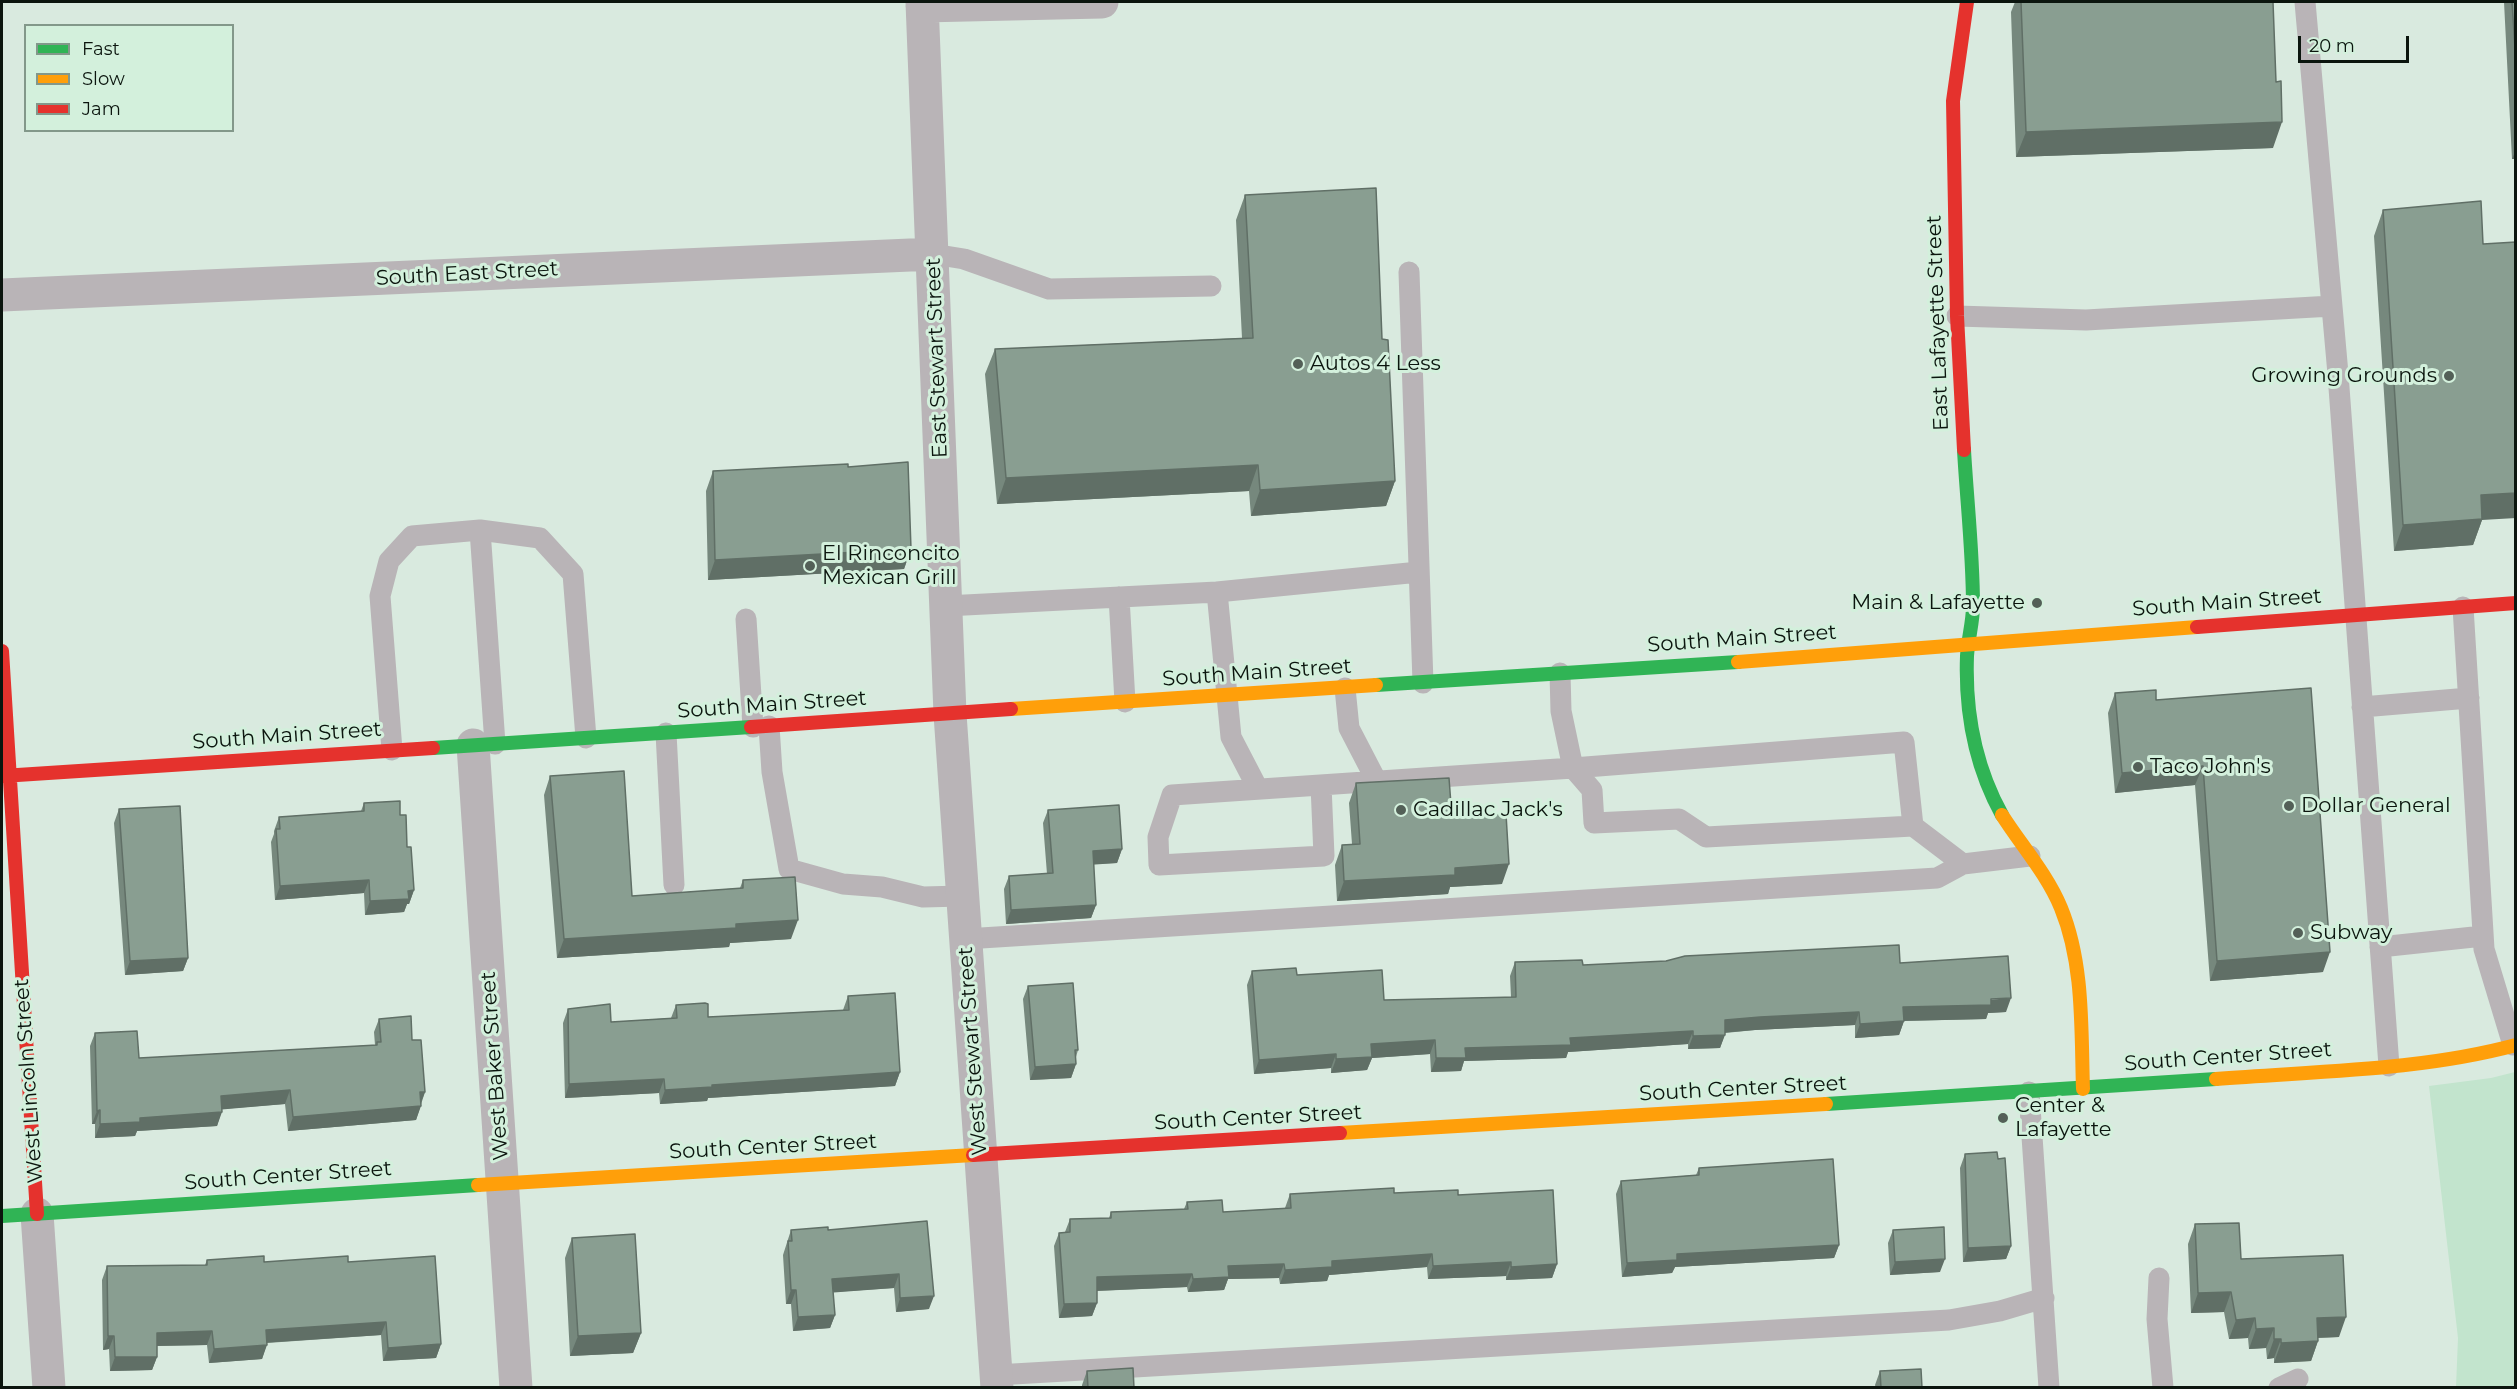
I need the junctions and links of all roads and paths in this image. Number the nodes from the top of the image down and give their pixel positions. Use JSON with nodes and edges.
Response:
{"nodes":[{"id":1,"x":1102,"y":2,"type":"edge"},
{"id":2,"x":1967,"y":2,"type":"edge"},
{"id":3,"x":2305,"y":2,"type":"edge"},
{"id":4,"x":922,"y":4,"type":"edge"},
{"id":5,"x":933,"y":254,"type":"junction"},
{"id":6,"x":1410,"y":272,"type":"dead end"},
{"id":7,"x":1211,"y":286,"type":"dead end"},
{"id":8,"x":2,"y":295,"type":"edge"},
{"id":9,"x":2332,"y":306,"type":"junction"},
{"id":10,"x":1957,"y":316,"type":"junction"},
{"id":11,"x":480,"y":530,"type":"junction"},
{"id":12,"x":1419,"y":572,"type":"junction"},
{"id":13,"x":1217,"y":592,"type":"junction"},
{"id":14,"x":1119,"y":597,"type":"junction"},
{"id":15,"x":2516,"y":603,"type":"edge"},
{"id":16,"x":946,"y":606,"type":"junction"},
{"id":17,"x":2463,"y":607,"type":"junction"},
{"id":18,"x":2355,"y":615,"type":"junction"},
{"id":19,"x":746,"y":618,"type":"dead end"},
{"id":20,"x":1966,"y":643,"type":"junction"},
{"id":21,"x":2,"y":651,"type":"edge"},
{"id":22,"x":1560,"y":673,"type":"junction"},
{"id":23,"x":1423,"y":683,"type":"junction"},
{"id":24,"x":1345,"y":688,"type":"junction"},
{"id":25,"x":1226,"y":696,"type":"junction"},
{"id":26,"x":2469,"y":698,"type":"junction"},
{"id":27,"x":1125,"y":702,"type":"junction"},
{"id":28,"x":2362,"y":707,"type":"junction"},
{"id":29,"x":950,"y":714,"type":"junction"},
{"id":30,"x":761,"y":726,"type":"junction"},
{"id":31,"x":666,"y":733,"type":"junction"},
{"id":32,"x":586,"y":738,"type":"junction"},
{"id":33,"x":484,"y":744,"type":"junction"},
{"id":34,"x":392,"y":750,"type":"junction"},
{"id":35,"x":1573,"y":768,"type":"junction"},
{"id":36,"x":5,"y":776,"type":"edge"},
{"id":37,"x":1376,"y":780,"type":"junction"},
{"id":38,"x":1321,"y":785,"type":"junction"},
{"id":39,"x":1258,"y":789,"type":"junction"},
{"id":40,"x":1913,"y":826,"type":"junction"},
{"id":41,"x":2030,"y":856,"type":"junction"},
{"id":42,"x":1963,"y":864,"type":"junction"},
{"id":43,"x":674,"y":885,"type":"dead end"},
{"id":44,"x":962,"y":896,"type":"junction"},
{"id":45,"x":2483,"y":936,"type":"junction"},
{"id":46,"x":965,"y":939,"type":"junction"},
{"id":47,"x":2380,"y":947,"type":"junction"},
{"id":48,"x":2514,"y":1045,"type":"edge"},
{"id":49,"x":2389,"y":1066,"type":"junction"},
{"id":50,"x":2083,"y":1089,"type":"junction"},
{"id":51,"x":2029,"y":1092,"type":"junction"},
{"id":52,"x":980,"y":1156,"type":"junction"},
{"id":53,"x":502,"y":1183,"type":"junction"},
{"id":54,"x":37,"y":1214,"type":"junction"},
{"id":55,"x":2,"y":1216,"type":"edge"},
{"id":56,"x":2159,"y":1278,"type":"dead end"},
{"id":57,"x":2044,"y":1298,"type":"junction"},
{"id":58,"x":996,"y":1381,"type":"edge"},
{"id":59,"x":49,"y":1388,"type":"edge"},
{"id":60,"x":516,"y":1388,"type":"edge"},
{"id":61,"x":2049,"y":1388,"type":"edge"},
{"id":62,"x":2163,"y":1388,"type":"edge"}],
"edges":[{"from":1,"to":4,"type":"street"},
{"from":2,"to":10,"type":"main road","name":"East Lafayette Street"},
{"from":3,"to":9,"type":"lane"},
{"from":4,"to":5,"type":"street","name":"East Stewart Street"},
{"from":5,"to":7,"type":"lane"},
{"from":5,"to":8,"type":"street","name":"South East Street"},
{"from":5,"to":16,"type":"street","name":"East Stewart Street"},
{"from":6,"to":12,"type":"lane"},
{"from":9,"to":10,"type":"lane"},
{"from":9,"to":18,"type":"lane"},
{"from":10,"to":20,"type":"main road","name":"East Lafayette Street"},
{"from":11,"to":32,"type":"lane"},
{"from":11,"to":33,"type":"lane"},
{"from":11,"to":34,"type":"lane"},
{"from":12,"to":13,"type":"lane"},
{"from":12,"to":23,"type":"lane"},
{"from":13,"to":14,"type":"lane"},
{"from":13,"to":25,"type":"lane"},
{"from":14,"to":16,"type":"lane"},
{"from":14,"to":27,"type":"lane"},
{"from":15,"to":17,"type":"main road","name":"South Main Street"},
{"from":16,"to":29,"type":"street","name":"East Stewart Street"},
{"from":17,"to":18,"type":"main road","name":"South Main Street"},
{"from":17,"to":26,"type":"lane"},
{"from":18,"to":20,"type":"main road","name":"South Main Street"},
{"from":18,"to":28,"type":"lane"},
{"from":19,"to":30,"type":"lane"},
{"from":20,"to":22,"type":"main road","name":"South Main Street"},
{"from":20,"to":41,"type":"main road","name":"East Lafayette Street"},
{"from":21,"to":36,"type":"main road","name":"West Lincoln Street"},
{"from":22,"to":23,"type":"main road","name":"South Main Street"},
{"from":22,"to":35,"type":"lane"},
{"from":23,"to":24,"type":"main road","name":"South Main Street"},
{"from":24,"to":25,"type":"main road","name":"South Main Street"},
{"from":24,"to":37,"type":"lane"},
{"from":25,"to":27,"type":"main road","name":"South Main Street"},
{"from":25,"to":39,"type":"lane"},
{"from":26,"to":28,"type":"lane"},
{"from":26,"to":45,"type":"lane"},
{"from":27,"to":29,"type":"main road","name":"South Main Street"},
{"from":28,"to":47,"type":"lane"},
{"from":29,"to":30,"type":"main road","name":"South Main Street"},
{"from":29,"to":44,"type":"street","name":"West Stewart Street"},
{"from":30,"to":31,"type":"main road","name":"South Main Street"},
{"from":30,"to":44,"type":"lane"},
{"from":31,"to":32,"type":"main road","name":"South Main Street"},
{"from":31,"to":43,"type":"lane"},
{"from":32,"to":33,"type":"main road","name":"South Main Street"},
{"from":33,"to":34,"type":"main road","name":"South Main Street"},
{"from":33,"to":53,"type":"street","name":"West Baker Street"},
{"from":34,"to":36,"type":"main road","name":"South Main Street"},
{"from":35,"to":37,"type":"lane"},
{"from":35,"to":40,"type":"lane"},
{"from":35,"to":40,"type":"lane"},
{"from":36,"to":54,"type":"main road","name":"West Lincoln Street"},
{"from":37,"to":38,"type":"lane"},
{"from":38,"to":39,"type":"lane"},
{"from":38,"to":39,"type":"lane"},
{"from":40,"to":42,"type":"lane"},
{"from":41,"to":42,"type":"lane"},
{"from":41,"to":50,"type":"main road","name":"East Lafayette Street"},
{"from":42,"to":46,"type":"lane"},
{"from":44,"to":46,"type":"street","name":"West Stewart Street"},
{"from":45,"to":47,"type":"lane"},
{"from":45,"to":48,"type":"lane"},
{"from":46,"to":52,"type":"street","name":"West Stewart Street"},
{"from":47,"to":49,"type":"lane"},
{"from":48,"to":49,"type":"main road","name":"South Center Street"},
{"from":49,"to":50,"type":"main road","name":"South Center Street"},
{"from":50,"to":51,"type":"main road","name":"South Center Street"},
{"from":51,"to":52,"type":"main road","name":"South Center Street"},
{"from":51,"to":57,"type":"lane"},
{"from":52,"to":53,"type":"main road","name":"South Center Street"},
{"from":52,"to":58,"type":"street","name":"West Stewart Street"},
{"from":53,"to":54,"type":"main road","name":"South Center Street"},
{"from":53,"to":60,"type":"street","name":"West Baker Street"},
{"from":54,"to":55,"type":"main road","name":"South Center Street"},
{"from":54,"to":59,"type":"street","name":"West Lincoln Street"},
{"from":56,"to":62,"type":"lane"},
{"from":57,"to":58,"type":"lane"},
{"from":57,"to":61,"type":"lane"}]}
